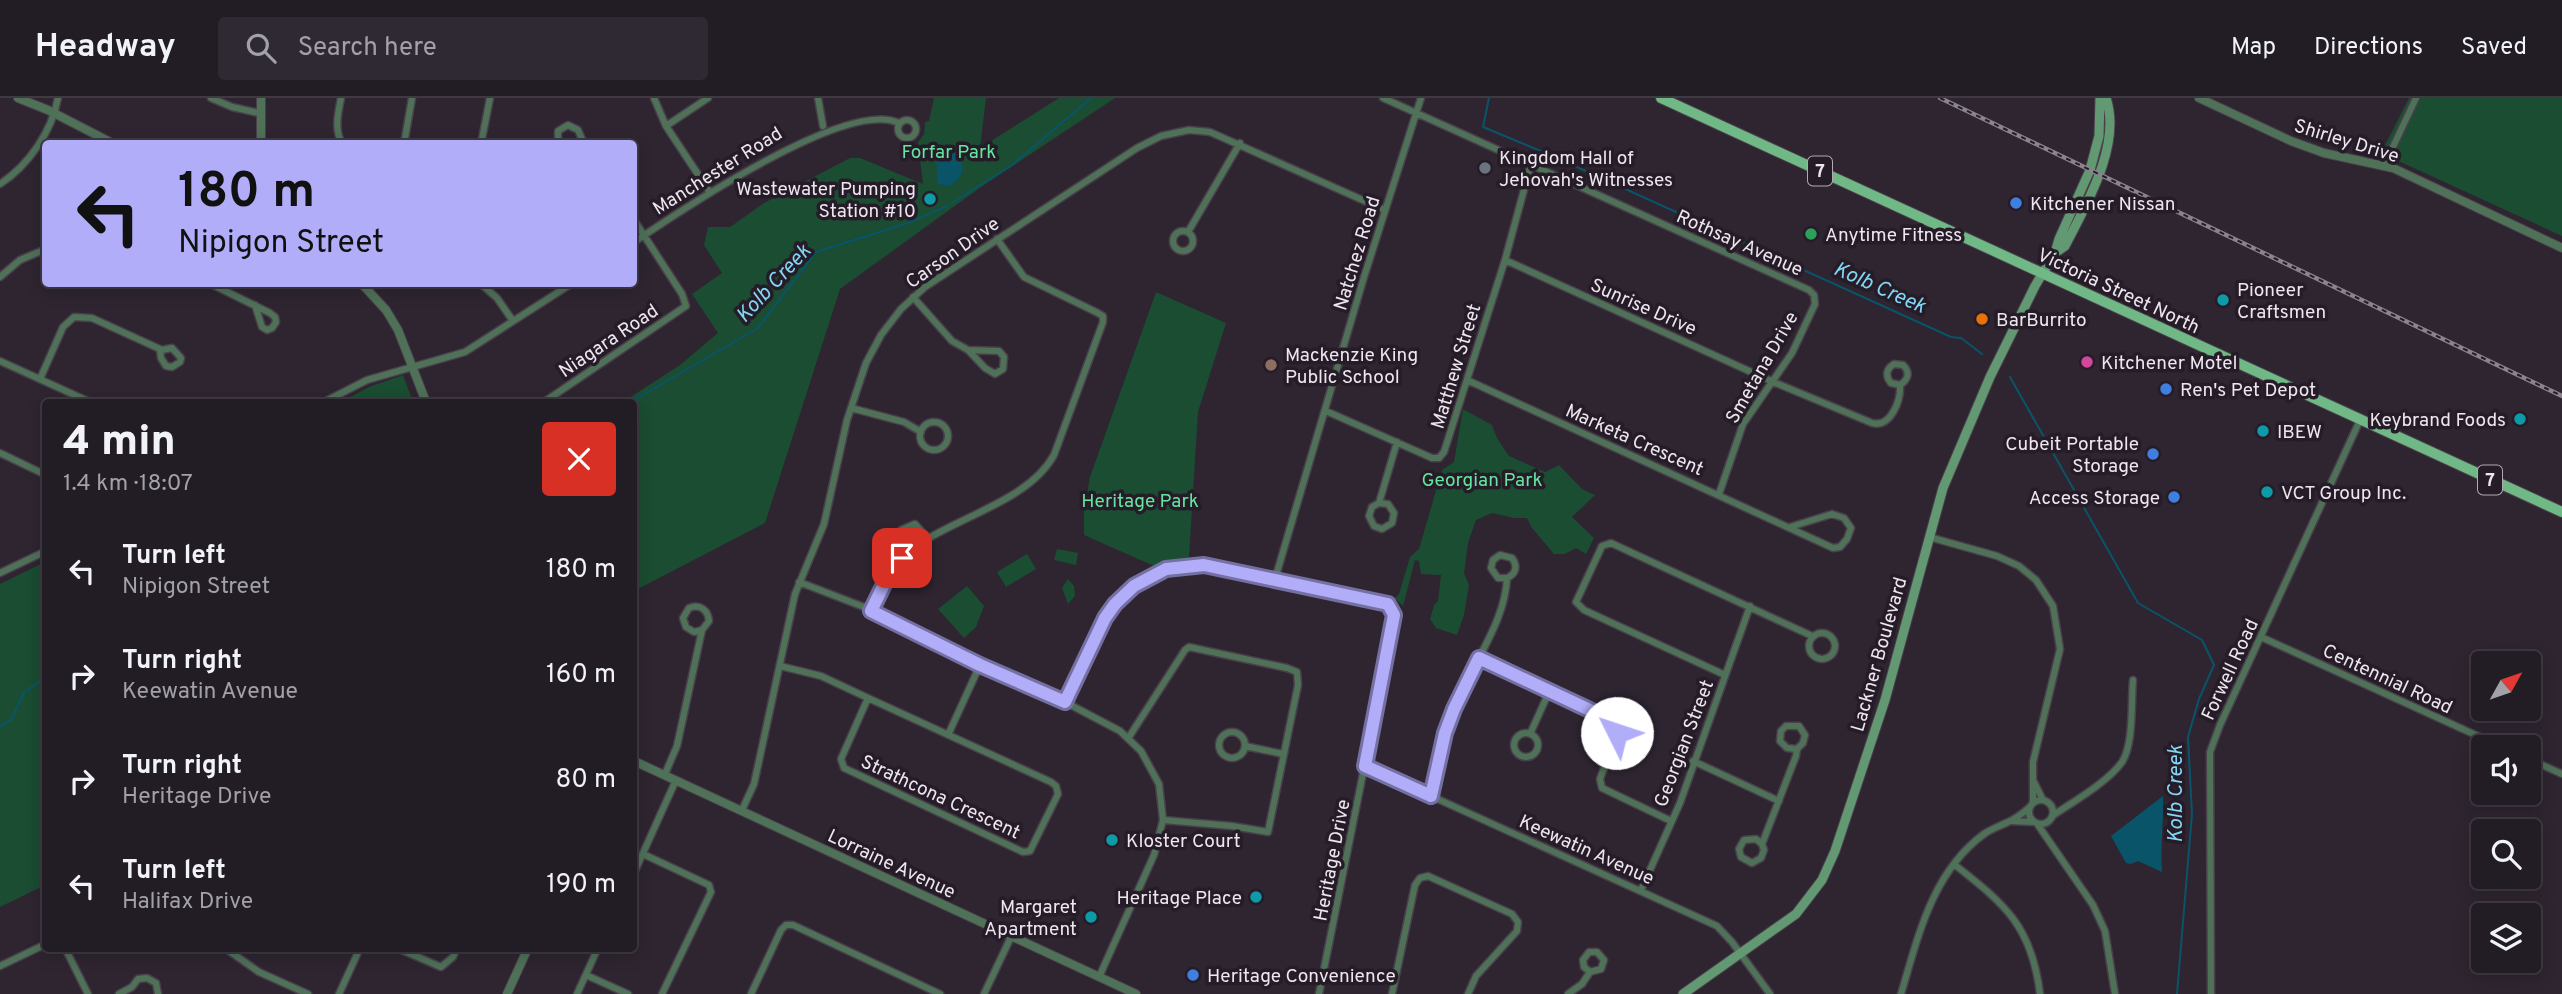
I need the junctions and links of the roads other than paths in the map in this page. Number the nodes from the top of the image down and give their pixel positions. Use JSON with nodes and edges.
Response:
{"nodes":[{"id":1,"x":18,"y":98,"type":"edge"},
{"id":2,"x":58,"y":98,"type":"edge"},
{"id":3,"x":211,"y":98,"type":"edge"},
{"id":4,"x":261,"y":98,"type":"edge"},
{"id":5,"x":341,"y":98,"type":"edge"},
{"id":6,"x":412,"y":98,"type":"edge"},
{"id":7,"x":489,"y":98,"type":"edge"},
{"id":8,"x":654,"y":98,"type":"edge"},
{"id":9,"x":708,"y":98,"type":"edge"},
{"id":10,"x":818,"y":98,"type":"edge"},
{"id":11,"x":1383,"y":98,"type":"edge"},
{"id":12,"x":1420,"y":98,"type":"edge"},
{"id":13,"x":1661,"y":98,"type":"edge"},
{"id":14,"x":2103,"y":98,"type":"edge"},
{"id":15,"x":2199,"y":98,"type":"edge"},
{"id":16,"x":2416,"y":98,"type":"edge"},
{"id":17,"x":55,"y":113,"type":"junction"},
{"id":18,"x":259,"y":113,"type":"junction"},
{"id":19,"x":1415,"y":113,"type":"junction"},
{"id":20,"x":899,"y":123,"type":"dead end"},
{"id":21,"x":666,"y":126,"type":"junction"},
{"id":22,"x":823,"y":126,"type":"junction"},
{"id":23,"x":106,"y":140,"type":"edge"},
{"id":24,"x":261,"y":140,"type":"edge"},
{"id":25,"x":341,"y":140,"type":"edge"},
{"id":26,"x":405,"y":140,"type":"edge"},
{"id":27,"x":482,"y":140,"type":"edge"},
{"id":28,"x":558,"y":140,"type":"edge"},
{"id":29,"x":580,"y":140,"type":"edge"},
{"id":30,"x":1240,"y":143,"type":"junction"},
{"id":31,"x":1531,"y":164,"type":"junction"},
{"id":32,"x":2384,"y":166,"type":"junction"},
{"id":33,"x":0,"y":184,"type":"edge"},
{"id":34,"x":709,"y":191,"type":"junction"},
{"id":35,"x":1385,"y":210,"type":"junction"},
{"id":36,"x":637,"y":225,"type":"edge"},
{"id":37,"x":1188,"y":232,"type":"dead end"},
{"id":38,"x":643,"y":235,"type":"junction"},
{"id":39,"x":997,"y":239,"type":"junction"},
{"id":40,"x":637,"y":240,"type":"edge"},
{"id":41,"x":2562,"y":248,"type":"edge"},
{"id":42,"x":42,"y":251,"type":"edge"},
{"id":43,"x":1505,"y":260,"type":"junction"},
{"id":44,"x":2043,"y":273,"type":"junction"},
{"id":45,"x":0,"y":277,"type":"edge"},
{"id":46,"x":217,"y":287,"type":"edge"},
{"id":47,"x":365,"y":287,"type":"edge"},
{"id":48,"x":484,"y":287,"type":"edge"},
{"id":49,"x":565,"y":287,"type":"edge"},
{"id":50,"x":1814,"y":295,"type":"joint"},
{"id":51,"x":913,"y":297,"type":"junction"},
{"id":52,"x":255,"y":306,"type":"dead end"},
{"id":53,"x":513,"y":321,"type":"junction"},
{"id":54,"x":160,"y":350,"type":"dead end"},
{"id":55,"x":968,"y":350,"type":"junction"},
{"id":56,"x":0,"y":361,"type":"edge"},
{"id":57,"x":413,"y":366,"type":"junction"},
{"id":58,"x":40,"y":379,"type":"junction"},
{"id":59,"x":1467,"y":380,"type":"junction"},
{"id":60,"x":1771,"y":381,"type":"junction"},
{"id":61,"x":1900,"y":384,"type":"dead end"},
{"id":62,"x":83,"y":399,"type":"edge"},
{"id":63,"x":330,"y":399,"type":"edge"},
{"id":64,"x":425,"y":399,"type":"edge"},
{"id":65,"x":548,"y":399,"type":"edge"},
{"id":66,"x":851,"y":408,"type":"junction"},
{"id":67,"x":1326,"y":411,"type":"junction"},
{"id":68,"x":2361,"y":418,"type":"junction"},
{"id":69,"x":920,"y":432,"type":"junction"},
{"id":70,"x":1396,"y":442,"type":"junction"},
{"id":71,"x":0,"y":453,"type":"edge"},
{"id":72,"x":42,"y":473,"type":"edge"},
{"id":73,"x":1718,"y":494,"type":"junction"},
{"id":74,"x":1379,"y":503,"type":"junction"},
{"id":75,"x":2562,"y":512,"type":"edge"},
{"id":76,"x":1790,"y":527,"type":"junction"},
{"id":77,"x":1929,"y":537,"type":"junction"},
{"id":78,"x":928,"y":539,"type":"junction"},
{"id":79,"x":42,"y":553,"type":"edge"},
{"id":80,"x":907,"y":554,"type":"junction"},
{"id":81,"x":0,"y":573,"type":"edge"},
{"id":82,"x":1507,"y":578,"type":"dead end"},
{"id":83,"x":1275,"y":579,"type":"junction"},
{"id":84,"x":799,"y":582,"type":"junction"},
{"id":85,"x":1750,"y":606,"type":"junction"},
{"id":86,"x":871,"y":611,"type":"junction"},
{"id":87,"x":702,"y":630,"type":"junction"},
{"id":88,"x":1812,"y":636,"type":"junction"},
{"id":89,"x":2262,"y":636,"type":"junction"},
{"id":90,"x":1479,"y":658,"type":"junction"},
{"id":91,"x":980,"y":665,"type":"junction"},
{"id":92,"x":780,"y":666,"type":"junction"},
{"id":93,"x":1725,"y":675,"type":"junction"},
{"id":94,"x":2133,"y":680,"type":"dead end"},
{"id":95,"x":1549,"y":692,"type":"junction"},
{"id":96,"x":868,"y":698,"type":"junction"},
{"id":97,"x":1065,"y":702,"type":"junction"},
{"id":98,"x":1530,"y":734,"type":"junction"},
{"id":99,"x":948,"y":735,"type":"junction"},
{"id":100,"x":2476,"y":735,"type":"edge"},
{"id":101,"x":1129,"y":737,"type":"junction"},
{"id":102,"x":1245,"y":746,"type":"junction"},
{"id":103,"x":1797,"y":749,"type":"junction"},
{"id":104,"x":1283,"y":754,"type":"junction"},
{"id":105,"x":1693,"y":761,"type":"junction"},
{"id":106,"x":637,"y":762,"type":"edge"},
{"id":107,"x":2541,"y":765,"type":"edge"},
{"id":108,"x":1365,"y":766,"type":"junction"},
{"id":109,"x":665,"y":774,"type":"junction"},
{"id":110,"x":2562,"y":774,"type":"edge"},
{"id":111,"x":676,"y":779,"type":"junction"},
{"id":112,"x":2033,"y":780,"type":"junction"},
{"id":113,"x":1431,"y":796,"type":"junction"},
{"id":114,"x":1779,"y":801,"type":"junction"},
{"id":115,"x":2047,"y":802,"type":"junction"},
{"id":116,"x":2069,"y":804,"type":"junction"},
{"id":117,"x":2032,"y":805,"type":"junction"},
{"id":118,"x":742,"y":810,"type":"junction"},
{"id":119,"x":2051,"y":818,"type":"junction"},
{"id":120,"x":1163,"y":820,"type":"junction"},
{"id":121,"x":1671,"y":821,"type":"junction"},
{"id":122,"x":2011,"y":821,"type":"junction"},
{"id":123,"x":2035,"y":823,"type":"junction"},
{"id":124,"x":2052,"y":842,"type":"junction"},
{"id":125,"x":1762,"y":844,"type":"junction"},
{"id":126,"x":643,"y":854,"type":"junction"},
{"id":127,"x":1955,"y":866,"type":"junction"},
{"id":128,"x":637,"y":867,"type":"edge"},
{"id":129,"x":1641,"y":890,"type":"junction"},
{"id":130,"x":1011,"y":937,"type":"junction"},
{"id":131,"x":42,"y":946,"type":"edge"},
{"id":132,"x":67,"y":952,"type":"edge"},
{"id":133,"x":231,"y":952,"type":"edge"},
{"id":134,"x":358,"y":952,"type":"edge"},
{"id":135,"x":406,"y":952,"type":"edge"},
{"id":136,"x":455,"y":952,"type":"edge"},
{"id":137,"x":526,"y":952,"type":"edge"},
{"id":138,"x":596,"y":952,"type":"edge"},
{"id":139,"x":1741,"y":953,"type":"junction"},
{"id":140,"x":0,"y":966,"type":"edge"},
{"id":141,"x":1590,"y":972,"type":"dead end"},
{"id":142,"x":586,"y":975,"type":"junction"},
{"id":143,"x":1099,"y":977,"type":"junction"},
{"id":144,"x":133,"y":990,"type":"edge"},
{"id":145,"x":88,"y":994,"type":"edge"},
{"id":146,"x":119,"y":994,"type":"edge"},
{"id":147,"x":158,"y":994,"type":"edge"},
{"id":148,"x":308,"y":994,"type":"edge"},
{"id":149,"x":339,"y":994,"type":"edge"},
{"id":150,"x":507,"y":994,"type":"edge"},
{"id":151,"x":577,"y":994,"type":"edge"},
{"id":152,"x":628,"y":994,"type":"edge"},
{"id":153,"x":662,"y":994,"type":"edge"},
{"id":154,"x":751,"y":994,"type":"edge"},
{"id":155,"x":940,"y":994,"type":"edge"},
{"id":156,"x":984,"y":994,"type":"edge"},
{"id":157,"x":1136,"y":994,"type":"edge"},
{"id":158,"x":1319,"y":994,"type":"edge"},
{"id":159,"x":1392,"y":994,"type":"edge"},
{"id":160,"x":1468,"y":994,"type":"edge"},
{"id":161,"x":1568,"y":994,"type":"edge"},
{"id":162,"x":1683,"y":994,"type":"edge"},
{"id":163,"x":1770,"y":994,"type":"edge"},
{"id":164,"x":1901,"y":994,"type":"edge"},
{"id":165,"x":2040,"y":994,"type":"edge"},
{"id":166,"x":2115,"y":994,"type":"edge"},
{"id":167,"x":2211,"y":994,"type":"edge"}],
"edges":[{"from":1,"to":17,"type":"street"},
{"from":2,"to":17,"type":"street"},
{"from":3,"to":18,"type":"street"},
{"from":4,"to":18,"type":"street"},
{"from":5,"to":25,"type":"street"},
{"from":6,"to":26,"type":"street"},
{"from":7,"to":27,"type":"street"},
{"from":8,"to":21,"type":"street"},
{"from":9,"to":21,"type":"street"},
{"from":10,"to":22,"type":"street"},
{"from":11,"to":19,"type":"street","name":"Rothsay Avenue"},
{"from":12,"to":19,"type":"street","name":"Natchez Road"},
{"from":13,"to":44,"type":"main road","name":"Victoria Street North","number":"7"},
{"from":14,"to":44,"type":"main road","name":"Lackner Boulevard"},
{"from":15,"to":32,"type":"street","name":"Shirley Drive"},
{"from":16,"to":32,"type":"street"},
{"from":17,"to":23,"type":"street"},
{"from":17,"to":33,"type":"street"},
{"from":18,"to":24,"type":"street"},
{"from":19,"to":31,"type":"street","name":"Rothsay Avenue"},
{"from":19,"to":35,"type":"street","name":"Natchez Road"},
{"from":20,"to":22,"type":"street","name":"Manchester Road"},
{"from":21,"to":34,"type":"street"},
{"from":22,"to":34,"type":"street","name":"Manchester Road"},
{"from":28,"to":29,"type":"street"},
{"from":30,"to":35,"type":"street","name":"Carson Drive"},
{"from":30,"to":37,"type":"street"},
{"from":30,"to":39,"type":"street","name":"Carson Drive"},
{"from":31,"to":43,"type":"street","name":"Matthew Street"},
{"from":31,"to":50,"type":"street","name":"Rothsay Avenue"},
{"from":32,"to":41,"type":"street","name":"Shirley Drive"},
{"from":34,"to":38,"type":"street","name":"Manchester Road"},
{"from":35,"to":67,"type":"street","name":"Natchez Road"},
{"from":36,"to":38,"type":"street"},
{"from":38,"to":40,"type":"street","name":"Manchester Road"},
{"from":38,"to":65,"type":"street","name":"Niagara Road"},
{"from":39,"to":51,"type":"street","name":"Carson Drive"},
{"from":39,"to":78,"type":"street"},
{"from":42,"to":45,"type":"street"},
{"from":43,"to":59,"type":"street","name":"Matthew Street"},
{"from":43,"to":60,"type":"street","name":"Sunrise Drive"},
{"from":44,"to":68,"type":"main road","name":"Victoria Street North","number":"7"},
{"from":44,"to":77,"type":"main road","name":"Lackner Boulevard"},
{"from":46,"to":52,"type":"street"},
{"from":47,"to":57,"type":"street"},
{"from":48,"to":53,"type":"street"},
{"from":49,"to":53,"type":"street"},
{"from":50,"to":60,"type":"street","name":"Smetana Drive"},
{"from":51,"to":55,"type":"street"},
{"from":51,"to":66,"type":"street","name":"Carson Drive"},
{"from":53,"to":57,"type":"street"},
{"from":54,"to":58,"type":"street"},
{"from":55,"to":55,"type":"street"},
{"from":56,"to":58,"type":"street"},
{"from":57,"to":63,"type":"street"},
{"from":57,"to":64,"type":"street"},
{"from":58,"to":62,"type":"street"},
{"from":59,"to":70,"type":"street","name":"Matthew Street"},
{"from":59,"to":73,"type":"street","name":"Marketa Crescent"},
{"from":60,"to":61,"type":"street","name":"Sunrise Drive"},
{"from":60,"to":73,"type":"street","name":"Smetana Drive"},
{"from":66,"to":69,"type":"street"},
{"from":66,"to":84,"type":"street","name":"Carson Drive"},
{"from":67,"to":70,"type":"street","name":"Matthew Street"},
{"from":67,"to":83,"type":"street","name":"Natchez Road"},
{"from":68,"to":75,"type":"main road","name":"Victoria Street North","number":"7"},
{"from":68,"to":89,"type":"street","name":"Forwell Road"},
{"from":69,"to":69,"type":"street"},
{"from":70,"to":74,"type":"street"},
{"from":71,"to":72,"type":"street"},
{"from":73,"to":76,"type":"street","name":"Marketa Crescent"},
{"from":74,"to":74,"type":"street"},
{"from":76,"to":76,"type":"street","name":"Marketa Crescent"},
{"from":77,"to":112,"type":"street"},
{"from":77,"to":139,"type":"main road","name":"Lackner Boulevard"},
{"from":78,"to":80,"type":"street"},
{"from":78,"to":80,"type":"street"},
{"from":79,"to":81,"type":"street"},
{"from":80,"to":86,"type":"street"},
{"from":82,"to":90,"type":"street"},
{"from":83,"to":97,"type":"street"},
{"from":83,"to":108,"type":"street","name":"Heritage Drive"},
{"from":84,"to":86,"type":"street"},
{"from":84,"to":92,"type":"street","name":"Carson Drive"},
{"from":85,"to":88,"type":"street"},
{"from":85,"to":93,"type":"street","name":"Georgian Street"},
{"from":85,"to":93,"type":"street"},
{"from":86,"to":91,"type":"street"},
{"from":87,"to":87,"type":"street"},
{"from":87,"to":109,"type":"street"},
{"from":88,"to":88,"type":"street"},
{"from":89,"to":100,"type":"street","name":"Centennial Road"},
{"from":89,"to":167,"type":"street","name":"Forwell Road"},
{"from":90,"to":95,"type":"street"},
{"from":90,"to":113,"type":"street"},
{"from":91,"to":97,"type":"street"},
{"from":91,"to":99,"type":"street"},
{"from":92,"to":96,"type":"street","name":"Strathcona Crescent"},
{"from":92,"to":118,"type":"street","name":"Carson Drive"},
{"from":93,"to":105,"type":"street","name":"Georgian Street"},
{"from":94,"to":116,"type":"street"},
{"from":95,"to":98,"type":"street"},
{"from":95,"to":121,"type":"street"},
{"from":96,"to":99,"type":"street","name":"Strathcona Crescent"},
{"from":96,"to":99,"type":"street","name":"Strathcona Crescent"},
{"from":97,"to":101,"type":"street"},
{"from":98,"to":98,"type":"street"},
{"from":101,"to":104,"type":"street"},
{"from":101,"to":120,"type":"street"},
{"from":102,"to":102,"type":"street"},
{"from":102,"to":104,"type":"street"},
{"from":103,"to":103,"type":"street"},
{"from":103,"to":114,"type":"street"},
{"from":104,"to":120,"type":"street"},
{"from":105,"to":114,"type":"street"},
{"from":105,"to":121,"type":"street","name":"Georgian Street"},
{"from":106,"to":109,"type":"street","name":"Lorraine Avenue"},
{"from":107,"to":110,"type":"street"},
{"from":108,"to":113,"type":"street","name":"Keewatin Avenue"},
{"from":108,"to":158,"type":"street","name":"Heritage Drive"},
{"from":109,"to":111,"type":"street","name":"Lorraine Avenue"},
{"from":111,"to":118,"type":"street","name":"Lorraine Avenue"},
{"from":111,"to":126,"type":"street"},
{"from":112,"to":115,"type":"street"},
{"from":112,"to":117,"type":"street"},
{"from":113,"to":129,"type":"street","name":"Keewatin Avenue"},
{"from":114,"to":125,"type":"street"},
{"from":115,"to":116,"type":"street"},
{"from":115,"to":117,"type":"street"},
{"from":115,"to":119,"type":"street"},
{"from":116,"to":119,"type":"street"},
{"from":117,"to":122,"type":"street"},
{"from":117,"to":123,"type":"street"},
{"from":118,"to":130,"type":"street","name":"Lorraine Avenue"},
{"from":119,"to":123,"type":"street"},
{"from":119,"to":124,"type":"street"},
{"from":120,"to":143,"type":"street"},
{"from":121,"to":129,"type":"street","name":"Georgian Street"},
{"from":122,"to":123,"type":"street"},
{"from":122,"to":127,"type":"street"},
{"from":123,"to":124,"type":"street"},
{"from":124,"to":166,"type":"street"},
{"from":125,"to":125,"type":"street"},
{"from":126,"to":128,"type":"street"},
{"from":126,"to":153,"type":"street"},
{"from":127,"to":164,"type":"street"},
{"from":127,"to":165,"type":"street"},
{"from":129,"to":139,"type":"street","name":"Keewatin Avenue"},
{"from":130,"to":143,"type":"street","name":"Lorraine Avenue"},
{"from":130,"to":156,"type":"street"},
{"from":131,"to":140,"type":"street"},
{"from":132,"to":145,"type":"street"},
{"from":133,"to":148,"type":"street"},
{"from":134,"to":149,"type":"street"},
{"from":135,"to":136,"type":"street"},
{"from":137,"to":150,"type":"street"},
{"from":138,"to":142,"type":"street"},
{"from":139,"to":162,"type":"main road","name":"Lackner Boulevard"},
{"from":139,"to":163,"type":"street","name":"Keewatin Avenue"},
{"from":141,"to":161,"type":"street"},
{"from":142,"to":151,"type":"street"},
{"from":142,"to":152,"type":"street"},
{"from":143,"to":157,"type":"street","name":"Lorraine Avenue"},
{"from":144,"to":146,"type":"street"},
{"from":144,"to":147,"type":"street"},
{"from":154,"to":155,"type":"street"},
{"from":159,"to":160,"type":"street"}]}
